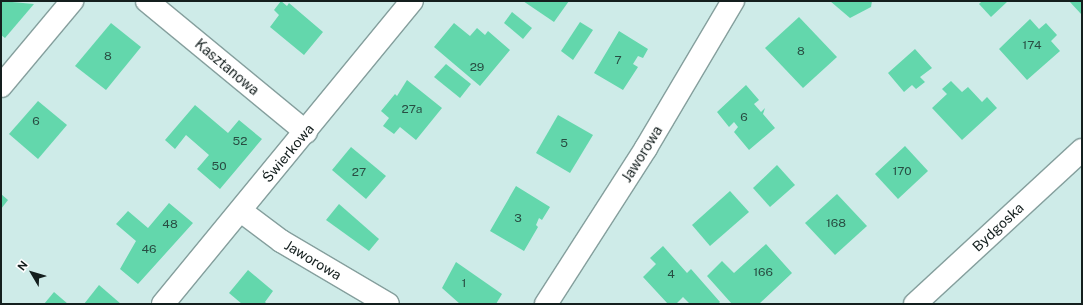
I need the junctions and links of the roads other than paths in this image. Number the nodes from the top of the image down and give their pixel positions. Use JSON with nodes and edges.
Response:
{"nodes":[{"id":1,"x":72,"y":1,"type":"edge"},
{"id":2,"x":147,"y":1,"type":"edge"},
{"id":3,"x":412,"y":1,"type":"edge"},
{"id":4,"x":733,"y":1,"type":"edge"},
{"id":5,"x":1,"y":86,"type":"edge"},
{"id":6,"x":306,"y":132,"type":"junction"},
{"id":7,"x":1082,"y":150,"type":"edge"},
{"id":8,"x":241,"y":211,"type":"junction"},
{"id":9,"x":163,"y":304,"type":"edge"},
{"id":10,"x":388,"y":304,"type":"edge"},
{"id":11,"x":546,"y":304,"type":"edge"},
{"id":12,"x":915,"y":304,"type":"edge"}],
"edges":[{"from":1,"to":5,"type":"street"},
{"from":2,"to":6,"type":"street","name":"Kasztanowa"},
{"from":3,"to":6,"type":"street","name":"Świerkowa"},
{"from":4,"to":11,"type":"street","name":"Jaworowa"},
{"from":6,"to":8,"type":"street","name":"Świerkowa"},
{"from":7,"to":12,"type":"street","name":"Bydgoska"},
{"from":8,"to":9,"type":"street","name":"Świerkowa"},
{"from":8,"to":10,"type":"street","name":"Jaworowa"}]}
